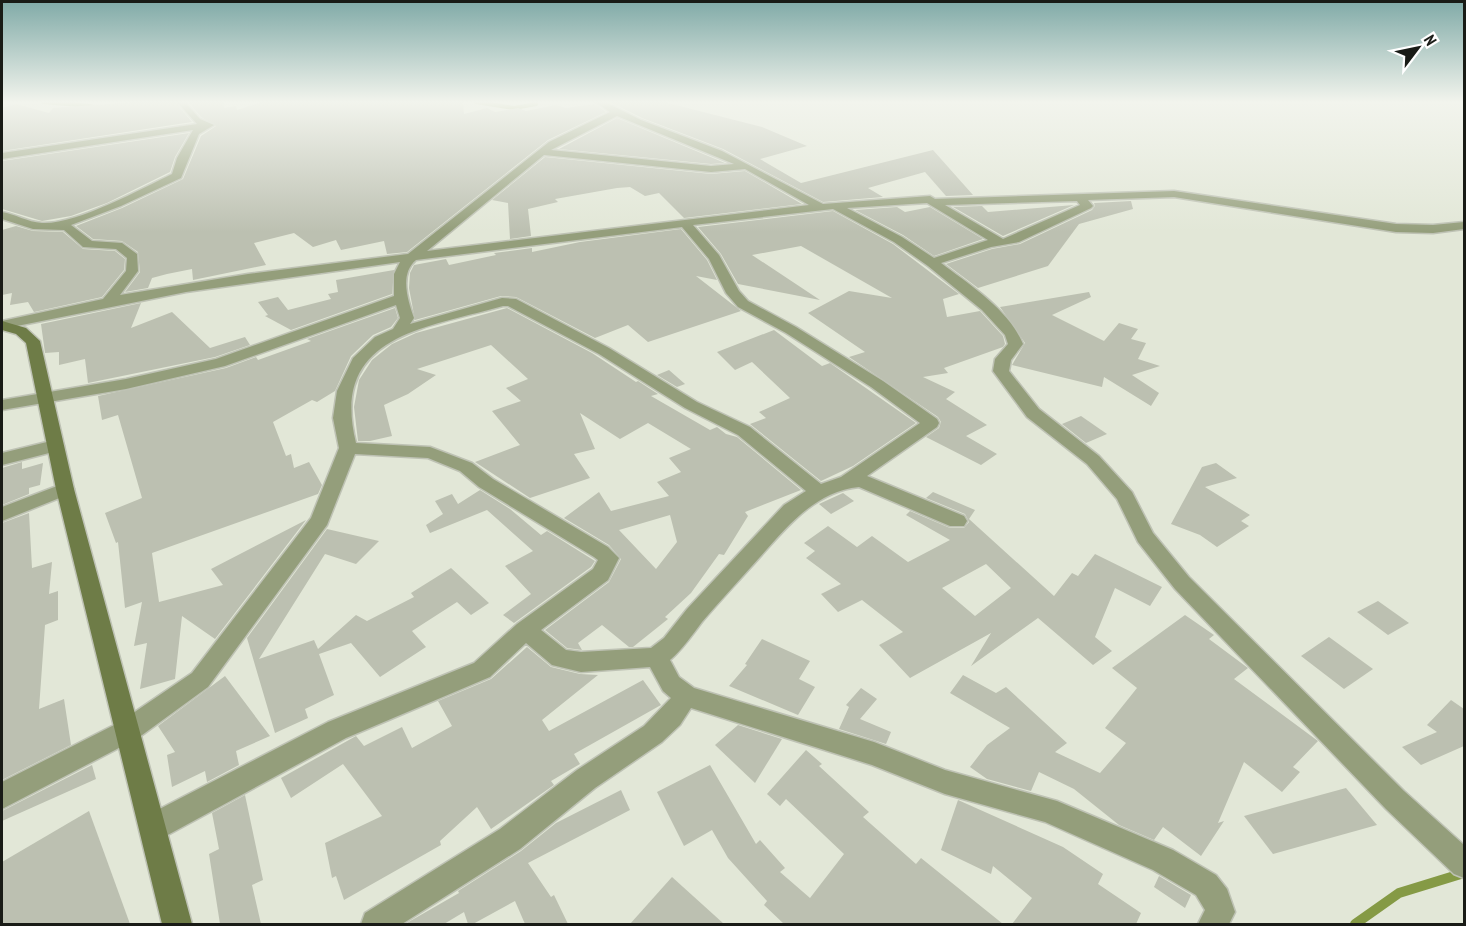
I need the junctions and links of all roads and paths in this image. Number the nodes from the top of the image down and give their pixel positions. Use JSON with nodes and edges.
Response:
{"nodes":[{"id":1,"x":74,"y":145,"type":"edge"},
{"id":2,"x":191,"y":145,"type":"edge"},
{"id":3,"x":550,"y":145,"type":"edge"},
{"id":4,"x":700,"y":145,"type":"edge"},
{"id":5,"x":542,"y":152,"type":"junction"},
{"id":6,"x":2,"y":156,"type":"edge"},
{"id":7,"x":747,"y":166,"type":"junction"},
{"id":8,"x":1080,"y":196,"type":"junction"},
{"id":9,"x":932,"y":202,"type":"junction"},
{"id":10,"x":833,"y":205,"type":"junction"},
{"id":11,"x":819,"y":206,"type":"junction"},
{"id":12,"x":2,"y":215,"type":"edge"},
{"id":13,"x":684,"y":222,"type":"junction"},
{"id":14,"x":1464,"y":225,"type":"edge"},
{"id":15,"x":57,"y":226,"type":"junction"},
{"id":16,"x":1002,"y":243,"type":"junction"},
{"id":17,"x":416,"y":255,"type":"junction"},
{"id":18,"x":933,"y":262,"type":"junction"},
{"id":19,"x":400,"y":299,"type":"junction"},
{"id":20,"x":110,"y":300,"type":"junction"},
{"id":21,"x":2,"y":325,"type":"edge"},
{"id":22,"x":398,"y":332,"type":"junction"},
{"id":23,"x":47,"y":396,"type":"junction"},
{"id":24,"x":2,"y":405,"type":"edge"},
{"id":25,"x":55,"y":446,"type":"junction"},
{"id":26,"x":348,"y":448,"type":"junction"},
{"id":27,"x":2,"y":459,"type":"edge"},
{"id":28,"x":845,"y":483,"type":"junction"},
{"id":29,"x":65,"y":489,"type":"junction"},
{"id":30,"x":819,"y":492,"type":"junction"},
{"id":31,"x":2,"y":514,"type":"edge"},
{"id":32,"x":957,"y":521,"type":"dead end"},
{"id":33,"x":525,"y":630,"type":"junction"},
{"id":34,"x":656,"y":657,"type":"junction"},
{"id":35,"x":686,"y":696,"type":"junction"},
{"id":36,"x":129,"y":730,"type":"junction"},
{"id":37,"x":2,"y":796,"type":"edge"},
{"id":38,"x":154,"y":827,"type":"junction"},
{"id":39,"x":1464,"y":864,"type":"edge"},
{"id":40,"x":177,"y":924,"type":"edge"},
{"id":41,"x":376,"y":924,"type":"edge"},
{"id":42,"x":1213,"y":924,"type":"edge"}],
"edges":[{"from":1,"to":6,"type":"street"},
{"from":2,"to":15,"type":"street"},
{"from":3,"to":5,"type":"street"},
{"from":4,"to":7,"type":"street"},
{"from":5,"to":7,"type":"street"},
{"from":5,"to":17,"type":"street"},
{"from":7,"to":11,"type":"street"},
{"from":8,"to":9,"type":"street"},
{"from":8,"to":14,"type":"street"},
{"from":8,"to":16,"type":"street"},
{"from":9,"to":10,"type":"street"},
{"from":9,"to":16,"type":"street"},
{"from":10,"to":11,"type":"street"},
{"from":10,"to":18,"type":"street"},
{"from":11,"to":13,"type":"street"},
{"from":12,"to":15,"type":"street"},
{"from":13,"to":17,"type":"street"},
{"from":13,"to":28,"type":"street"},
{"from":15,"to":20,"type":"street"},
{"from":16,"to":18,"type":"street"},
{"from":17,"to":19,"type":"street"},
{"from":17,"to":20,"type":"street"},
{"from":18,"to":39,"type":"street"},
{"from":19,"to":22,"type":"street"},
{"from":19,"to":23,"type":"street"},
{"from":20,"to":21,"type":"street"},
{"from":21,"to":23,"type":"street"},
{"from":22,"to":26,"type":"street"},
{"from":22,"to":30,"type":"street"},
{"from":23,"to":24,"type":"street"},
{"from":23,"to":25,"type":"street"},
{"from":25,"to":27,"type":"street"},
{"from":25,"to":29,"type":"street"},
{"from":26,"to":33,"type":"street"},
{"from":26,"to":36,"type":"street"},
{"from":28,"to":30,"type":"street"},
{"from":28,"to":32,"type":"street"},
{"from":29,"to":31,"type":"street"},
{"from":29,"to":36,"type":"street"},
{"from":30,"to":34,"type":"street"},
{"from":33,"to":34,"type":"street"},
{"from":33,"to":38,"type":"street"},
{"from":34,"to":35,"type":"street"},
{"from":35,"to":41,"type":"street"},
{"from":35,"to":42,"type":"street"},
{"from":36,"to":37,"type":"street"},
{"from":36,"to":38,"type":"street"},
{"from":38,"to":40,"type":"street"}]}
